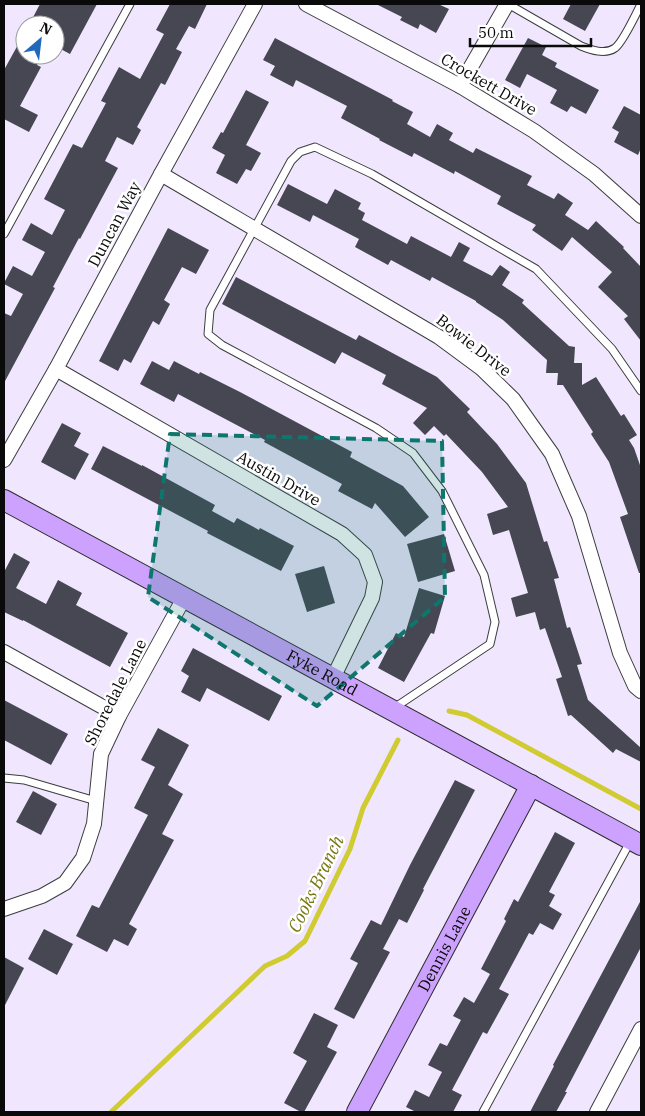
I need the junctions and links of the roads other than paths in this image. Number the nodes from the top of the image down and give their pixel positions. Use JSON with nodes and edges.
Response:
{"nodes":[{"id":1,"x":130,"y":4,"type":"edge"},
{"id":2,"x":255,"y":4,"type":"edge"},
{"id":3,"x":306,"y":4,"type":"edge"},
{"id":4,"x":508,"y":4,"type":"edge"},
{"id":5,"x":641,"y":4,"type":"edge"},
{"id":6,"x":460,"y":86,"type":"junction"},
{"id":7,"x":161,"y":174,"type":"junction"},
{"id":8,"x":641,"y":216,"type":"edge"},
{"id":9,"x":255,"y":229,"type":"junction"},
{"id":10,"x":4,"y":234,"type":"edge"},
{"id":11,"x":56,"y":370,"type":"junction"},
{"id":12,"x":641,"y":390,"type":"edge"},
{"id":13,"x":4,"y":460,"type":"edge"},
{"id":14,"x":4,"y":500,"type":"edge"},
{"id":15,"x":184,"y":598,"type":"junction"},
{"id":16,"x":4,"y":652,"type":"edge"},
{"id":17,"x":333,"y":678,"type":"junction"},
{"id":18,"x":641,"y":690,"type":"edge"},
{"id":19,"x":392,"y":710,"type":"junction"},
{"id":20,"x":119,"y":716,"type":"junction"},
{"id":21,"x":4,"y":778,"type":"edge"},
{"id":22,"x":532,"y":785,"type":"junction"},
{"id":23,"x":96,"y":801,"type":"junction"},
{"id":24,"x":636,"y":842,"type":"edge"},
{"id":25,"x":4,"y":908,"type":"edge"},
{"id":26,"x":641,"y":1029,"type":"edge"},
{"id":27,"x":356,"y":1112,"type":"edge"},
{"id":28,"x":482,"y":1112,"type":"edge"},
{"id":29,"x":597,"y":1112,"type":"edge"}],
"edges":[{"from":1,"to":10,"type":"lane"},
{"from":2,"to":7,"type":"street","name":"Duncan Way"},
{"from":3,"to":6,"type":"street","name":"Crockett Drive"},
{"from":4,"to":5,"type":"lane"},
{"from":4,"to":6,"type":"street"},
{"from":6,"to":8,"type":"street","name":"Crockett Drive"},
{"from":7,"to":9,"type":"street","name":"Bowie Drive"},
{"from":7,"to":11,"type":"street","name":"Duncan Way"},
{"from":9,"to":12,"type":"lane"},
{"from":9,"to":18,"type":"street","name":"Bowie Drive"},
{"from":9,"to":19,"type":"lane"},
{"from":11,"to":13,"type":"street","name":"Duncan Way"},
{"from":11,"to":17,"type":"street","name":"Austin Drive"},
{"from":14,"to":15,"type":"street","name":"Fyke Road"},
{"from":15,"to":17,"type":"street","name":"Fyke Road"},
{"from":15,"to":20,"type":"street","name":"Shoredale Lane"},
{"from":16,"to":20,"type":"street"},
{"from":17,"to":19,"type":"street","name":"Fyke Road"},
{"from":19,"to":22,"type":"street","name":"Fyke Road"},
{"from":20,"to":23,"type":"street","name":"Shoredale Lane"},
{"from":21,"to":23,"type":"lane"},
{"from":22,"to":24,"type":"street","name":"Fyke Road"},
{"from":22,"to":27,"type":"street","name":"Dennis Lane"},
{"from":23,"to":25,"type":"street","name":"Shoredale Lane"},
{"from":24,"to":28,"type":"lane"},
{"from":26,"to":29,"type":"street"}]}
